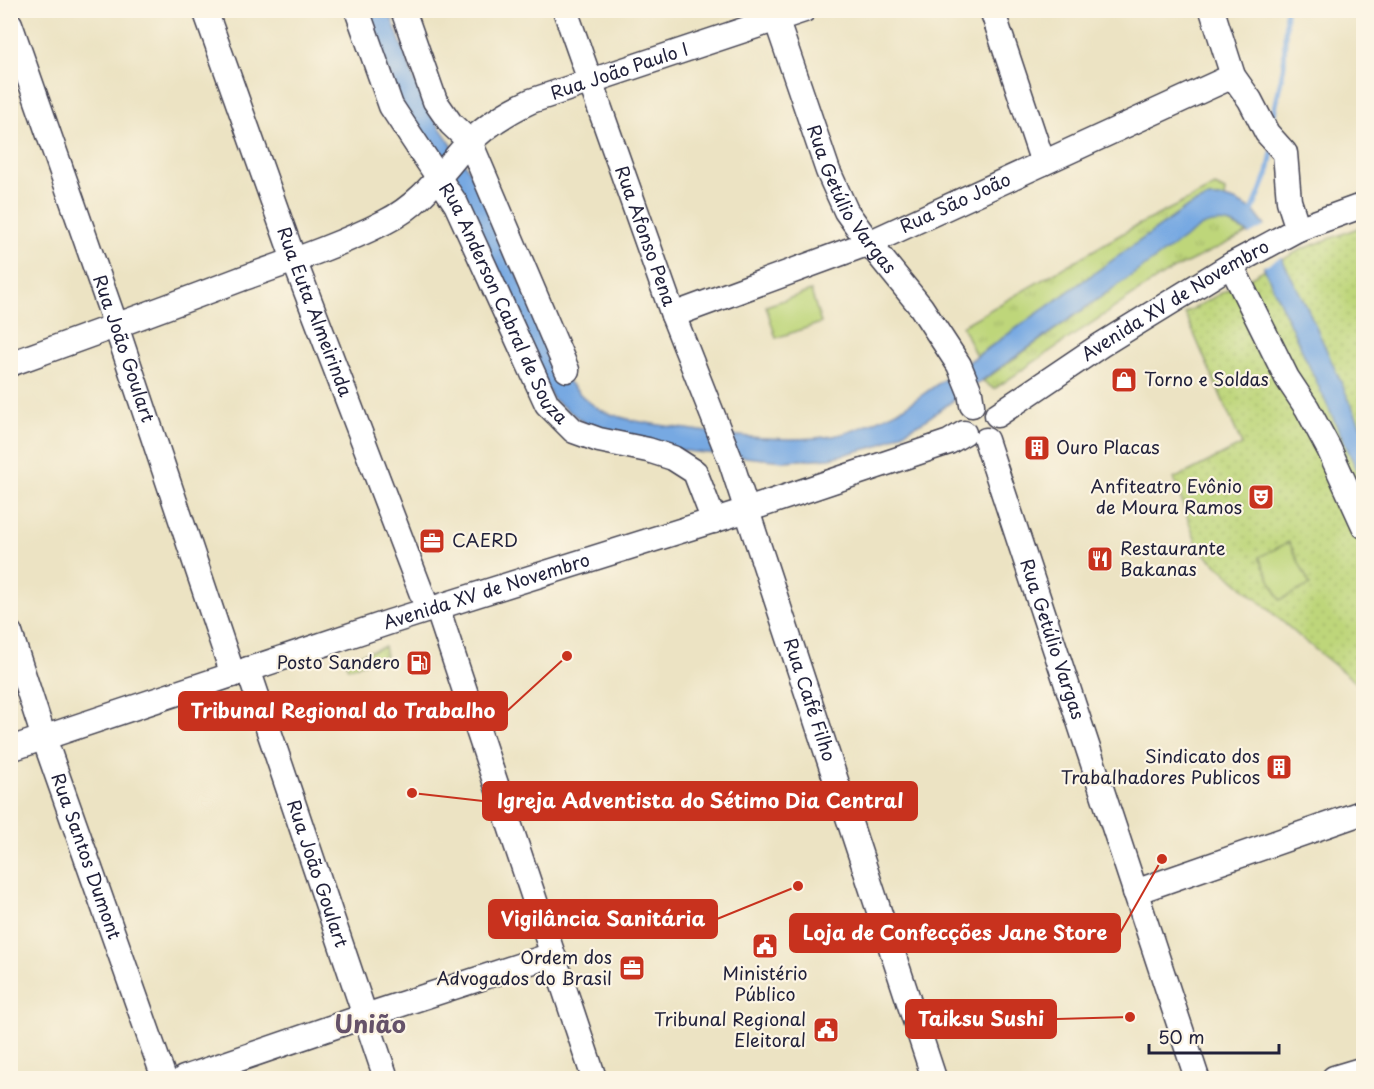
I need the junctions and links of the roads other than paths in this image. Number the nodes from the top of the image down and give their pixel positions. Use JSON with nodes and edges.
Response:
{"nodes":[{"id":1,"x":205,"y":10,"type":"edge"},
{"id":2,"x":357,"y":10,"type":"edge"},
{"id":3,"x":403,"y":10,"type":"edge"},
{"id":4,"x":565,"y":10,"type":"edge"},
{"id":5,"x":804,"y":10,"type":"edge"},
{"id":6,"x":992,"y":10,"type":"edge"},
{"id":7,"x":1212,"y":10,"type":"edge"},
{"id":8,"x":775,"y":15,"type":"edge"},
{"id":9,"x":10,"y":24,"type":"edge"},
{"id":10,"x":1233,"y":76,"type":"junction"},
{"id":11,"x":590,"y":80,"type":"junction"},
{"id":12,"x":453,"y":162,"type":"junction"},
{"id":13,"x":1042,"y":163,"type":"junction"},
{"id":14,"x":1364,"y":205,"type":"edge"},
{"id":15,"x":1298,"y":229,"type":"junction"},
{"id":16,"x":868,"y":243,"type":"junction"},
{"id":17,"x":294,"y":260,"type":"junction"},
{"id":18,"x":1231,"y":265,"type":"junction"},
{"id":19,"x":673,"y":315,"type":"junction"},
{"id":20,"x":116,"y":326,"type":"junction"},
{"id":21,"x":10,"y":364,"type":"edge"},
{"id":22,"x":567,"y":370,"type":"dead end"},
{"id":23,"x":971,"y":398,"type":"junction"},
{"id":24,"x":997,"y":415,"type":"junction"},
{"id":25,"x":975,"y":437,"type":"junction"},
{"id":26,"x":730,"y":459,"type":"joint"},
{"id":27,"x":747,"y":510,"type":"junction"},
{"id":28,"x":714,"y":521,"type":"junction"},
{"id":29,"x":1364,"y":526,"type":"edge"},
{"id":30,"x":432,"y":609,"type":"junction"},
{"id":31,"x":10,"y":633,"type":"edge"},
{"id":32,"x":240,"y":672,"type":"junction"},
{"id":33,"x":44,"y":738,"type":"junction"},
{"id":34,"x":10,"y":749,"type":"edge"},
{"id":35,"x":1364,"y":812,"type":"edge"},
{"id":36,"x":1135,"y":892,"type":"junction"},
{"id":37,"x":552,"y":955,"type":"junction"},
{"id":38,"x":365,"y":1016,"type":"junction"},
{"id":39,"x":1364,"y":1069,"type":"edge"},
{"id":40,"x":164,"y":1078,"type":"edge"},
{"id":41,"x":184,"y":1078,"type":"edge"},
{"id":42,"x":386,"y":1078,"type":"edge"},
{"id":43,"x":594,"y":1078,"type":"edge"},
{"id":44,"x":934,"y":1078,"type":"edge"},
{"id":45,"x":1197,"y":1078,"type":"edge"},
{"id":46,"x":1334,"y":1078,"type":"edge"}],
"edges":[{"from":1,"to":17,"type":"street","name":"Rua Euta Almeirinda"},
{"from":2,"to":12,"type":"street","name":"Rua Anderson Cabral de Souza"},
{"from":3,"to":12,"type":"street"},
{"from":4,"to":11,"type":"street","name":"Rua Afonso Pena"},
{"from":5,"to":8,"type":"street","name":"Rua João Paulo I"},
{"from":6,"to":13,"type":"street"},
{"from":7,"to":10,"type":"street"},
{"from":8,"to":11,"type":"street","name":"Rua João Paulo I"},
{"from":8,"to":16,"type":"street","name":"Rua Getúlio Vargas"},
{"from":9,"to":20,"type":"street","name":"Rua João Goulart"},
{"from":10,"to":13,"type":"street","name":"Rua São João"},
{"from":10,"to":15,"type":"street"},
{"from":11,"to":12,"type":"street","name":"Rua João Paulo I"},
{"from":11,"to":19,"type":"street","name":"Rua Afonso Pena"},
{"from":12,"to":17,"type":"street","name":"Rua João Paulo I"},
{"from":12,"to":22,"type":"street"},
{"from":12,"to":28,"type":"street","name":"Rua Anderson Cabral de Souza"},
{"from":13,"to":16,"type":"street","name":"Rua São João"},
{"from":14,"to":15,"type":"street","name":"Avenida XV de Novembro"},
{"from":15,"to":18,"type":"street","name":"Avenida XV de Novembro"},
{"from":16,"to":19,"type":"street","name":"Rua São João"},
{"from":16,"to":23,"type":"street","name":"Rua Getúlio Vargas"},
{"from":17,"to":20,"type":"street","name":"Rua João Paulo I"},
{"from":17,"to":30,"type":"street","name":"Rua Euta Almeirinda"},
{"from":18,"to":24,"type":"street","name":"Avenida XV de Novembro"},
{"from":18,"to":29,"type":"street"},
{"from":19,"to":26,"type":"street","name":"Rua Afonso Pena"},
{"from":20,"to":21,"type":"street","name":"Rua João Paulo I"},
{"from":20,"to":32,"type":"street","name":"Rua João Goulart"},
{"from":23,"to":24,"type":"street"},
{"from":23,"to":25,"type":"street"},
{"from":24,"to":25,"type":"street"},
{"from":25,"to":27,"type":"street","name":"Avenida XV de Novembro"},
{"from":25,"to":36,"type":"street","name":"Rua Getúlio Vargas"},
{"from":26,"to":27,"type":"street","name":"Rua Café Filho"},
{"from":27,"to":28,"type":"street","name":"Avenida XV de Novembro"},
{"from":27,"to":44,"type":"street","name":"Rua Café Filho"},
{"from":28,"to":30,"type":"street","name":"Avenida XV de Novembro"},
{"from":30,"to":32,"type":"street","name":"Avenida XV de Novembro"},
{"from":30,"to":37,"type":"street","name":"Rua Euta Almeirinda"},
{"from":31,"to":33,"type":"street","name":"Rua Santos Dumont"},
{"from":32,"to":33,"type":"street","name":"Avenida XV de Novembro"},
{"from":32,"to":38,"type":"street","name":"Rua João Goulart"},
{"from":33,"to":34,"type":"street","name":"Avenida XV de Novembro"},
{"from":33,"to":40,"type":"street","name":"Rua Santos Dumont"},
{"from":35,"to":36,"type":"street"},
{"from":36,"to":45,"type":"street","name":"Rua Getúlio Vargas"},
{"from":37,"to":38,"type":"street"},
{"from":37,"to":43,"type":"street","name":"Rua Euta Almeirinda"},
{"from":38,"to":41,"type":"street"},
{"from":38,"to":42,"type":"street","name":"Rua João Goulart"},
{"from":39,"to":46,"type":"street"}]}
